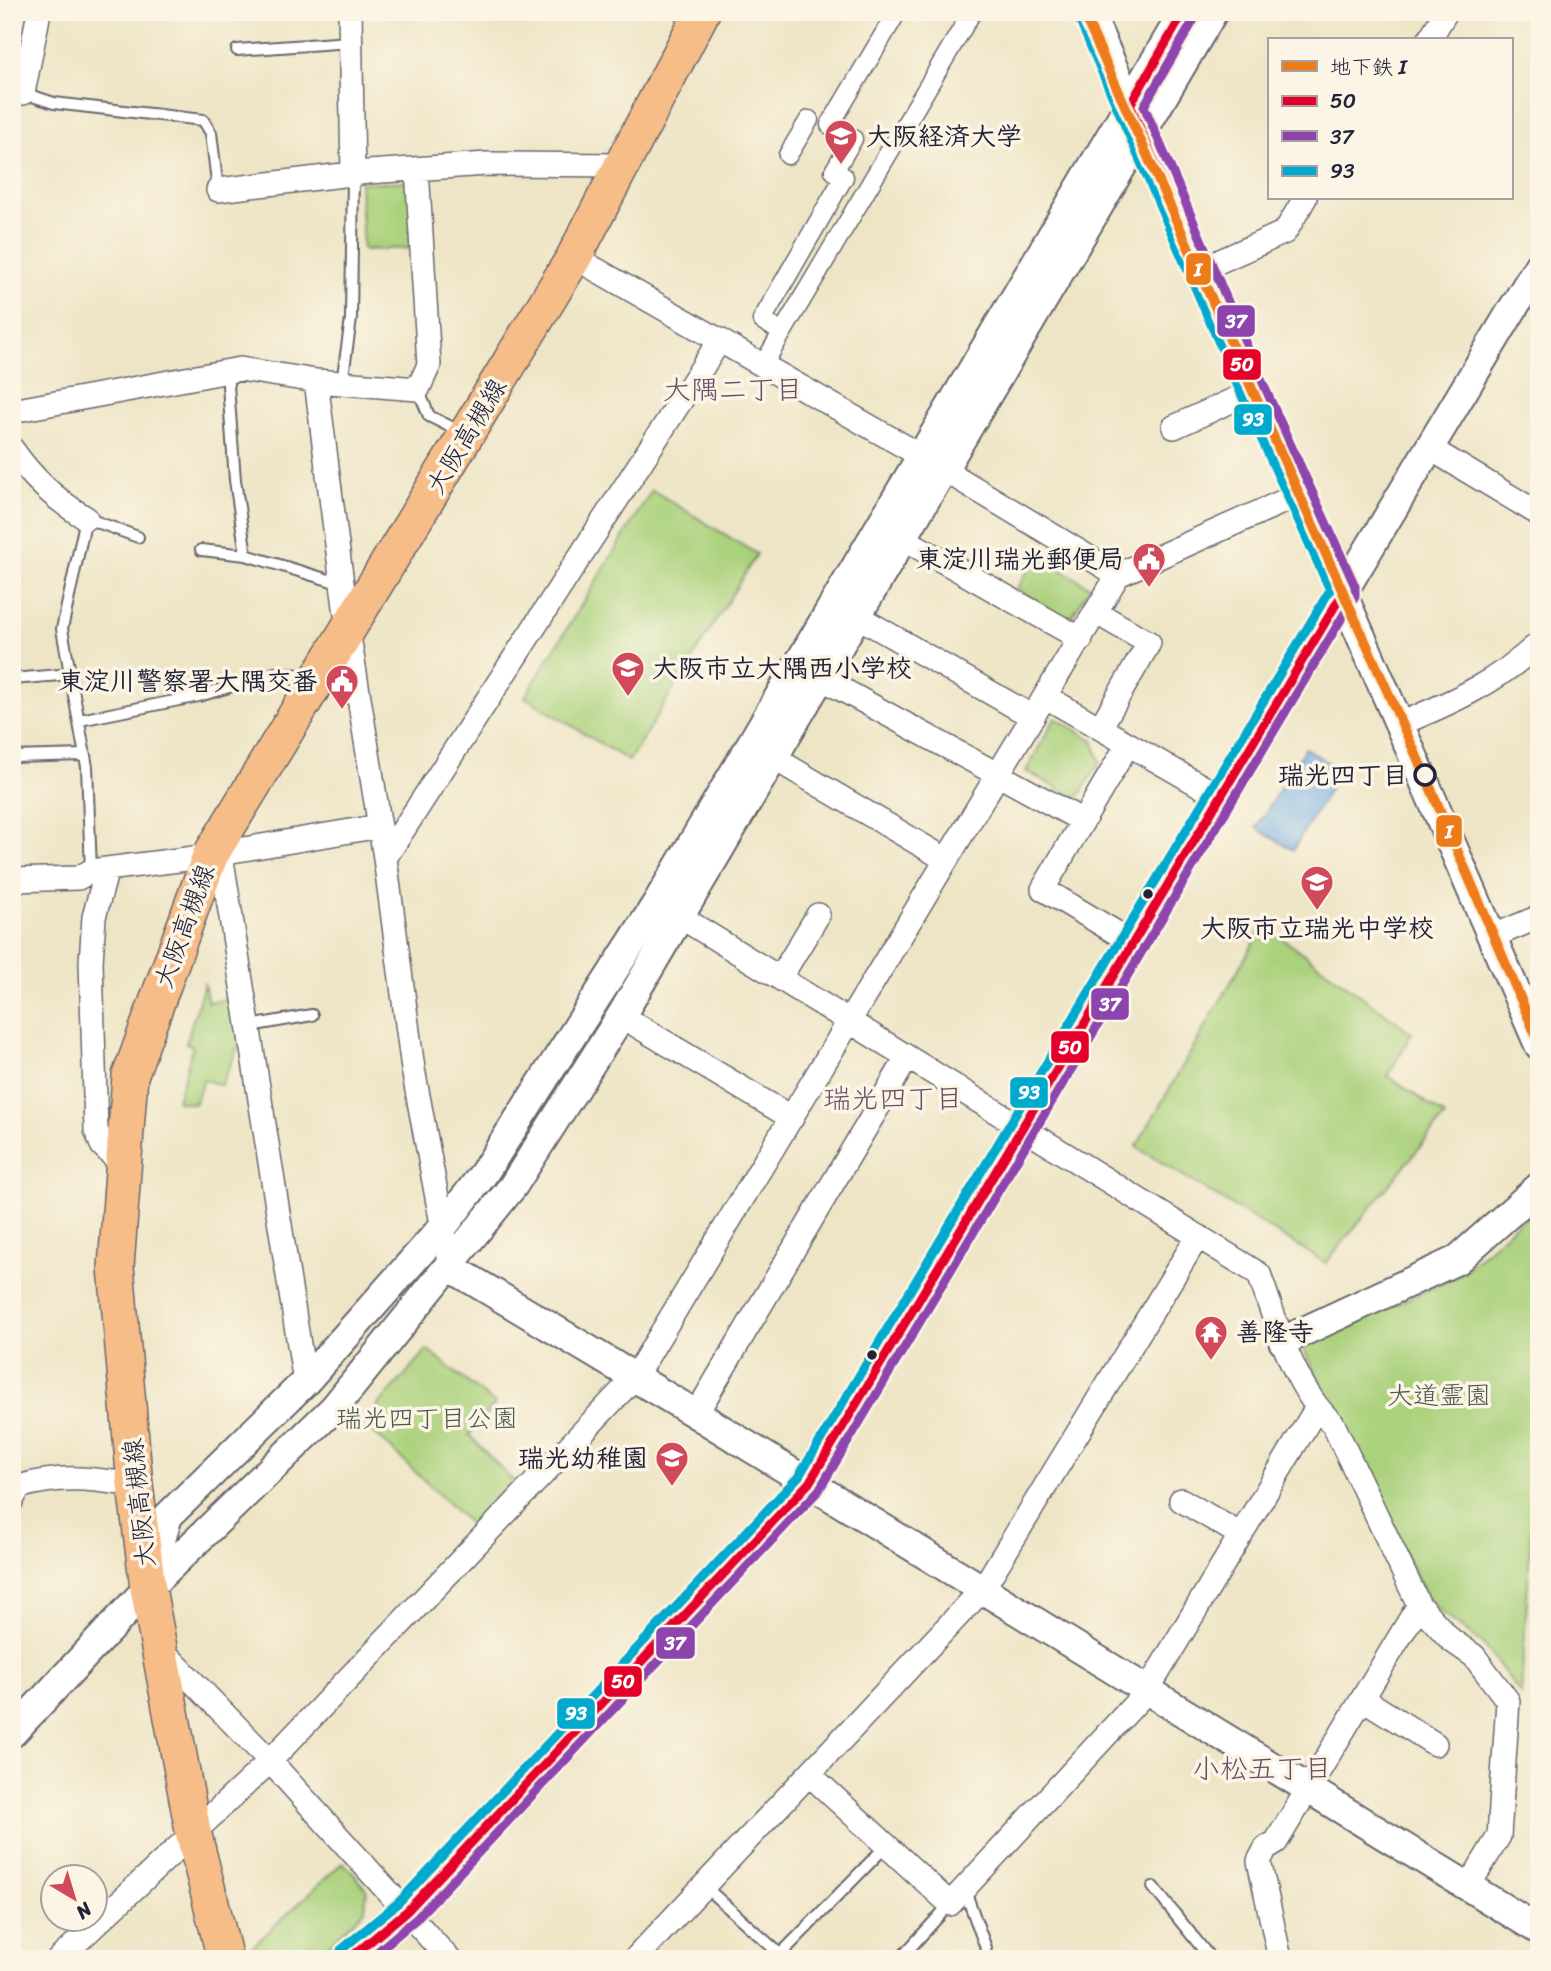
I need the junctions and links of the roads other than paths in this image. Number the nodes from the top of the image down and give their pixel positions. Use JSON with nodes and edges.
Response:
{"nodes":[{"id":1,"x":39,"y":12,"type":"edge"},
{"id":2,"x":350,"y":12,"type":"edge"},
{"id":3,"x":702,"y":12,"type":"edge"},
{"id":4,"x":897,"y":12,"type":"edge"},
{"id":5,"x":972,"y":12,"type":"edge"},
{"id":6,"x":1089,"y":12,"type":"edge"},
{"id":7,"x":1184,"y":12,"type":"edge"},
{"id":8,"x":1213,"y":12,"type":"edge"},
{"id":9,"x":1446,"y":12,"type":"edge"},
{"id":10,"x":1430,"y":38,"type":"edge"},
{"id":11,"x":350,"y":42,"type":"junction"},
{"id":12,"x":237,"y":50,"type":"dead end"},
{"id":13,"x":18,"y":93,"type":"edge"},
{"id":14,"x":1130,"y":105,"type":"junction"},
{"id":15,"x":830,"y":125,"type":"junction"},
{"id":16,"x":1142,"y":132,"type":"junction"},
{"id":17,"x":788,"y":155,"type":"dead end"},
{"id":18,"x":622,"y":165,"type":"junction"},
{"id":19,"x":417,"y":169,"type":"junction"},
{"id":20,"x":353,"y":176,"type":"junction"},
{"id":21,"x":218,"y":190,"type":"joint"},
{"id":22,"x":1304,"y":200,"type":"edge"},
{"id":23,"x":574,"y":257,"type":"junction"},
{"id":24,"x":1539,"y":265,"type":"edge"},
{"id":25,"x":1200,"y":271,"type":"junction"},
{"id":26,"x":782,"y":332,"type":"junction"},
{"id":27,"x":720,"y":340,"type":"junction"},
{"id":28,"x":763,"y":365,"type":"junction"},
{"id":29,"x":227,"y":372,"type":"junction"},
{"id":30,"x":316,"y":381,"type":"junction"},
{"id":31,"x":342,"y":383,"type":"junction"},
{"id":32,"x":418,"y":390,"type":"junction"},
{"id":33,"x":1253,"y":391,"type":"junction"},
{"id":34,"x":12,"y":411,"type":"edge"},
{"id":35,"x":1174,"y":427,"type":"dead end"},
{"id":36,"x":467,"y":435,"type":"junction"},
{"id":37,"x":12,"y":449,"type":"edge"},
{"id":38,"x":1431,"y":449,"type":"junction"},
{"id":39,"x":933,"y":463,"type":"junction"},
{"id":40,"x":1300,"y":494,"type":"junction"},
{"id":41,"x":1539,"y":514,"type":"edge"},
{"id":42,"x":86,"y":518,"type":"junction"},
{"id":43,"x":138,"y":537,"type":"dead end"},
{"id":44,"x":902,"y":538,"type":"junction"},
{"id":45,"x":201,"y":550,"type":"dead end"},
{"id":46,"x":246,"y":555,"type":"junction"},
{"id":47,"x":1118,"y":575,"type":"junction"},
{"id":48,"x":342,"y":584,"type":"junction"},
{"id":49,"x":1344,"y":591,"type":"junction"},
{"id":50,"x":1097,"y":613,"type":"junction"},
{"id":51,"x":855,"y":615,"type":"junction"},
{"id":52,"x":348,"y":630,"type":"junction"},
{"id":53,"x":1081,"y":639,"type":"junction"},
{"id":54,"x":1539,"y":643,"type":"edge"},
{"id":55,"x":72,"y":674,"type":"junction"},
{"id":56,"x":320,"y":677,"type":"junction"},
{"id":57,"x":820,"y":677,"type":"junction"},
{"id":58,"x":12,"y":679,"type":"edge"},
{"id":59,"x":1046,"y":697,"type":"junction"},
{"id":60,"x":1033,"y":717,"type":"junction"},
{"id":61,"x":80,"y":720,"type":"junction"},
{"id":62,"x":1400,"y":724,"type":"junction"},
{"id":63,"x":1100,"y":728,"type":"junction"},
{"id":64,"x":1128,"y":744,"type":"junction"},
{"id":65,"x":85,"y":755,"type":"junction"},
{"id":66,"x":12,"y":757,"type":"edge"},
{"id":67,"x":772,"y":757,"type":"junction"},
{"id":68,"x":997,"y":776,"type":"junction"},
{"id":69,"x":1222,"y":799,"type":"junction"},
{"id":70,"x":1083,"y":821,"type":"junction"},
{"id":71,"x":380,"y":827,"type":"junction"},
{"id":72,"x":216,"y":850,"type":"junction"},
{"id":73,"x":385,"y":858,"type":"junction"},
{"id":74,"x":945,"y":859,"type":"junction"},
{"id":75,"x":99,"y":870,"type":"junction"},
{"id":76,"x":12,"y":880,"type":"edge"},
{"id":77,"x":668,"y":909,"type":"junction"},
{"id":78,"x":818,"y":915,"type":"dead end"},
{"id":79,"x":1539,"y":917,"type":"edge"},
{"id":80,"x":1491,"y":937,"type":"junction"},
{"id":81,"x":1135,"y":944,"type":"junction"},
{"id":82,"x":780,"y":978,"type":"junction"},
{"id":83,"x":312,"y":1015,"type":"dead end"},
{"id":84,"x":621,"y":1016,"type":"junction"},
{"id":85,"x":850,"y":1021,"type":"junction"},
{"id":86,"x":250,"y":1026,"type":"junction"},
{"id":87,"x":1539,"y":1045,"type":"edge"},
{"id":88,"x":907,"y":1058,"type":"junction"},
{"id":89,"x":792,"y":1118,"type":"junction"},
{"id":90,"x":1024,"y":1127,"type":"junction"},
{"id":91,"x":122,"y":1165,"type":"junction"},
{"id":92,"x":1539,"y":1187,"type":"edge"},
{"id":93,"x":442,"y":1228,"type":"junction"},
{"id":94,"x":1198,"y":1236,"type":"junction"},
{"id":95,"x":450,"y":1267,"type":"junction"},
{"id":96,"x":1283,"y":1341,"type":"junction"},
{"id":97,"x":635,"y":1377,"type":"junction"},
{"id":98,"x":305,"y":1382,"type":"junction"},
{"id":99,"x":1316,"y":1409,"type":"junction"},
{"id":100,"x":696,"y":1413,"type":"junction"},
{"id":101,"x":810,"y":1483,"type":"junction"},
{"id":102,"x":135,"y":1485,"type":"junction"},
{"id":103,"x":14,"y":1488,"type":"edge"},
{"id":104,"x":1181,"y":1500,"type":"dead end"},
{"id":105,"x":1241,"y":1535,"type":"junction"},
{"id":106,"x":148,"y":1588,"type":"junction"},
{"id":107,"x":982,"y":1590,"type":"junction"},
{"id":108,"x":1419,"y":1605,"type":"junction"},
{"id":109,"x":158,"y":1646,"type":"junction"},
{"id":110,"x":1147,"y":1691,"type":"junction"},
{"id":111,"x":1363,"y":1699,"type":"junction"},
{"id":112,"x":12,"y":1733,"type":"edge"},
{"id":113,"x":1435,"y":1744,"type":"dead end"},
{"id":114,"x":271,"y":1761,"type":"junction"},
{"id":115,"x":808,"y":1774,"type":"junction"},
{"id":116,"x":1308,"y":1788,"type":"junction"},
{"id":117,"x":193,"y":1831,"type":"junction"},
{"id":118,"x":886,"y":1846,"type":"junction"},
{"id":119,"x":704,"y":1886,"type":"junction"},
{"id":120,"x":1153,"y":1887,"type":"dead end"},
{"id":121,"x":1468,"y":1888,"type":"junction"},
{"id":122,"x":957,"y":1896,"type":"junction"},
{"id":123,"x":407,"y":1911,"type":"junction"},
{"id":124,"x":1539,"y":1930,"type":"edge"},
{"id":125,"x":986,"y":1948,"type":"dead end"},
{"id":126,"x":778,"y":1957,"type":"edge"},
{"id":127,"x":59,"y":1959,"type":"edge"},
{"id":128,"x":225,"y":1959,"type":"edge"},
{"id":129,"x":349,"y":1959,"type":"edge"},
{"id":130,"x":449,"y":1959,"type":"edge"},
{"id":131,"x":635,"y":1959,"type":"edge"},
{"id":132,"x":900,"y":1959,"type":"edge"},
{"id":133,"x":1201,"y":1959,"type":"edge"},
{"id":134,"x":1280,"y":1959,"type":"edge"}],
"edges":[{"from":1,"to":13,"type":"street"},
{"from":2,"to":11,"type":"street"},
{"from":3,"to":18,"type":"main road","name":"大阪高槻線"},
{"from":4,"to":15,"type":"street"},
{"from":5,"to":26,"type":"street"},
{"from":6,"to":14,"type":"street"},
{"from":7,"to":14,"type":"street"},
{"from":8,"to":16,"type":"street"},
{"from":9,"to":10,"type":"street"},
{"from":11,"to":12,"type":"lane"},
{"from":11,"to":20,"type":"street"},
{"from":13,"to":21,"type":"lane"},
{"from":14,"to":16,"type":"street"},
{"from":14,"to":39,"type":"street"},
{"from":15,"to":17,"type":"street"},
{"from":15,"to":26,"type":"street"},
{"from":16,"to":25,"type":"street"},
{"from":16,"to":39,"type":"street"},
{"from":18,"to":19,"type":"street"},
{"from":18,"to":23,"type":"main road","name":"大阪高槻線"},
{"from":19,"to":20,"type":"street"},
{"from":19,"to":32,"type":"street"},
{"from":20,"to":21,"type":"street"},
{"from":20,"to":31,"type":"lane"},
{"from":22,"to":25,"type":"street"},
{"from":23,"to":27,"type":"street"},
{"from":23,"to":36,"type":"main road","name":"大阪高槻線"},
{"from":24,"to":38,"type":"street"},
{"from":25,"to":33,"type":"street"},
{"from":26,"to":28,"type":"street"},
{"from":27,"to":28,"type":"street"},
{"from":27,"to":73,"type":"street"},
{"from":28,"to":39,"type":"street"},
{"from":29,"to":30,"type":"street"},
{"from":29,"to":34,"type":"street"},
{"from":29,"to":46,"type":"lane"},
{"from":30,"to":31,"type":"street"},
{"from":30,"to":48,"type":"street"},
{"from":31,"to":32,"type":"street"},
{"from":32,"to":36,"type":"lane"},
{"from":33,"to":35,"type":"street"},
{"from":33,"to":40,"type":"street"},
{"from":36,"to":52,"type":"main road","name":"大阪高槻線"},
{"from":37,"to":42,"type":"street"},
{"from":38,"to":41,"type":"street"},
{"from":38,"to":49,"type":"street"},
{"from":39,"to":44,"type":"street"},
{"from":39,"to":47,"type":"street"},
{"from":39,"to":77,"type":"street"},
{"from":40,"to":47,"type":"street"},
{"from":40,"to":49,"type":"street"},
{"from":42,"to":43,"type":"lane"},
{"from":42,"to":55,"type":"lane"},
{"from":44,"to":51,"type":"street"},
{"from":44,"to":53,"type":"street"},
{"from":45,"to":46,"type":"lane"},
{"from":46,"to":48,"type":"lane"},
{"from":47,"to":50,"type":"street"},
{"from":48,"to":52,"type":"street"},
{"from":49,"to":62,"type":"street"},
{"from":49,"to":69,"type":"street"},
{"from":50,"to":53,"type":"street"},
{"from":50,"to":63,"type":"street"},
{"from":51,"to":57,"type":"street"},
{"from":51,"to":60,"type":"street"},
{"from":52,"to":56,"type":"main road","name":"大阪高槻線"},
{"from":52,"to":71,"type":"street"},
{"from":53,"to":59,"type":"street"},
{"from":54,"to":62,"type":"street"},
{"from":55,"to":58,"type":"lane"},
{"from":55,"to":61,"type":"lane"},
{"from":56,"to":61,"type":"lane"},
{"from":56,"to":72,"type":"main road","name":"大阪高槻線"},
{"from":57,"to":67,"type":"street"},
{"from":57,"to":68,"type":"street"},
{"from":59,"to":60,"type":"street"},
{"from":59,"to":63,"type":"street"},
{"from":60,"to":68,"type":"street"},
{"from":61,"to":65,"type":"lane"},
{"from":62,"to":80,"type":"street"},
{"from":63,"to":64,"type":"street"},
{"from":64,"to":69,"type":"street"},
{"from":64,"to":70,"type":"street"},
{"from":65,"to":66,"type":"lane"},
{"from":65,"to":75,"type":"lane"},
{"from":67,"to":74,"type":"street"},
{"from":67,"to":77,"type":"street"},
{"from":68,"to":70,"type":"street"},
{"from":68,"to":74,"type":"street"},
{"from":69,"to":81,"type":"street"},
{"from":70,"to":81,"type":"street"},
{"from":71,"to":72,"type":"street"},
{"from":71,"to":73,"type":"street"},
{"from":72,"to":75,"type":"street"},
{"from":72,"to":86,"type":"street"},
{"from":72,"to":91,"type":"main road","name":"大阪高槻線"},
{"from":73,"to":93,"type":"street"},
{"from":74,"to":85,"type":"street"},
{"from":75,"to":76,"type":"street"},
{"from":75,"to":91,"type":"street"},
{"from":77,"to":82,"type":"street"},
{"from":77,"to":84,"type":"street"},
{"from":77,"to":93,"type":"street"},
{"from":78,"to":82,"type":"street"},
{"from":79,"to":80,"type":"street"},
{"from":80,"to":87,"type":"street"},
{"from":81,"to":90,"type":"street"},
{"from":82,"to":85,"type":"street"},
{"from":83,"to":86,"type":"lane"},
{"from":84,"to":89,"type":"street"},
{"from":84,"to":95,"type":"street"},
{"from":85,"to":88,"type":"street"},
{"from":85,"to":89,"type":"street"},
{"from":86,"to":98,"type":"street"},
{"from":88,"to":90,"type":"street"},
{"from":88,"to":100,"type":"street"},
{"from":89,"to":97,"type":"street"},
{"from":90,"to":94,"type":"street"},
{"from":90,"to":101,"type":"street"},
{"from":91,"to":102,"type":"main road","name":"大阪高槻線"},
{"from":92,"to":96,"type":"street"},
{"from":93,"to":95,"type":"street"},
{"from":93,"to":98,"type":"street"},
{"from":94,"to":96,"type":"street"},
{"from":94,"to":107,"type":"street"},
{"from":95,"to":97,"type":"street"},
{"from":95,"to":106,"type":"street"},
{"from":96,"to":99,"type":"street"},
{"from":97,"to":100,"type":"street"},
{"from":97,"to":114,"type":"street"},
{"from":98,"to":106,"type":"street"},
{"from":99,"to":105,"type":"street"},
{"from":99,"to":108,"type":"street"},
{"from":100,"to":101,"type":"street"},
{"from":101,"to":107,"type":"street"},
{"from":101,"to":123,"type":"street"},
{"from":102,"to":103,"type":"street"},
{"from":102,"to":106,"type":"main road","name":"大阪高槻線"},
{"from":104,"to":105,"type":"street"},
{"from":105,"to":110,"type":"street"},
{"from":106,"to":109,"type":"main road","name":"大阪高槻線"},
{"from":106,"to":112,"type":"street"},
{"from":107,"to":110,"type":"street"},
{"from":107,"to":115,"type":"street"},
{"from":108,"to":111,"type":"street"},
{"from":108,"to":121,"type":"street"},
{"from":109,"to":114,"type":"street"},
{"from":109,"to":117,"type":"main road","name":"大阪高槻線"},
{"from":110,"to":116,"type":"street"},
{"from":110,"to":122,"type":"street"},
{"from":111,"to":113,"type":"street"},
{"from":111,"to":116,"type":"street"},
{"from":114,"to":117,"type":"street"},
{"from":114,"to":123,"type":"street"},
{"from":115,"to":118,"type":"street"},
{"from":115,"to":119,"type":"street"},
{"from":116,"to":121,"type":"street"},
{"from":116,"to":134,"type":"street"},
{"from":117,"to":127,"type":"street"},
{"from":117,"to":128,"type":"main road","name":"大阪高槻線"},
{"from":118,"to":122,"type":"street"},
{"from":118,"to":126,"type":"lane"},
{"from":119,"to":126,"type":"lane"},
{"from":119,"to":131,"type":"street"},
{"from":120,"to":133,"type":"lane"},
{"from":121,"to":124,"type":"street"},
{"from":122,"to":125,"type":"lane"},
{"from":122,"to":132,"type":"lane"},
{"from":123,"to":129,"type":"street"},
{"from":123,"to":130,"type":"street"}]}
